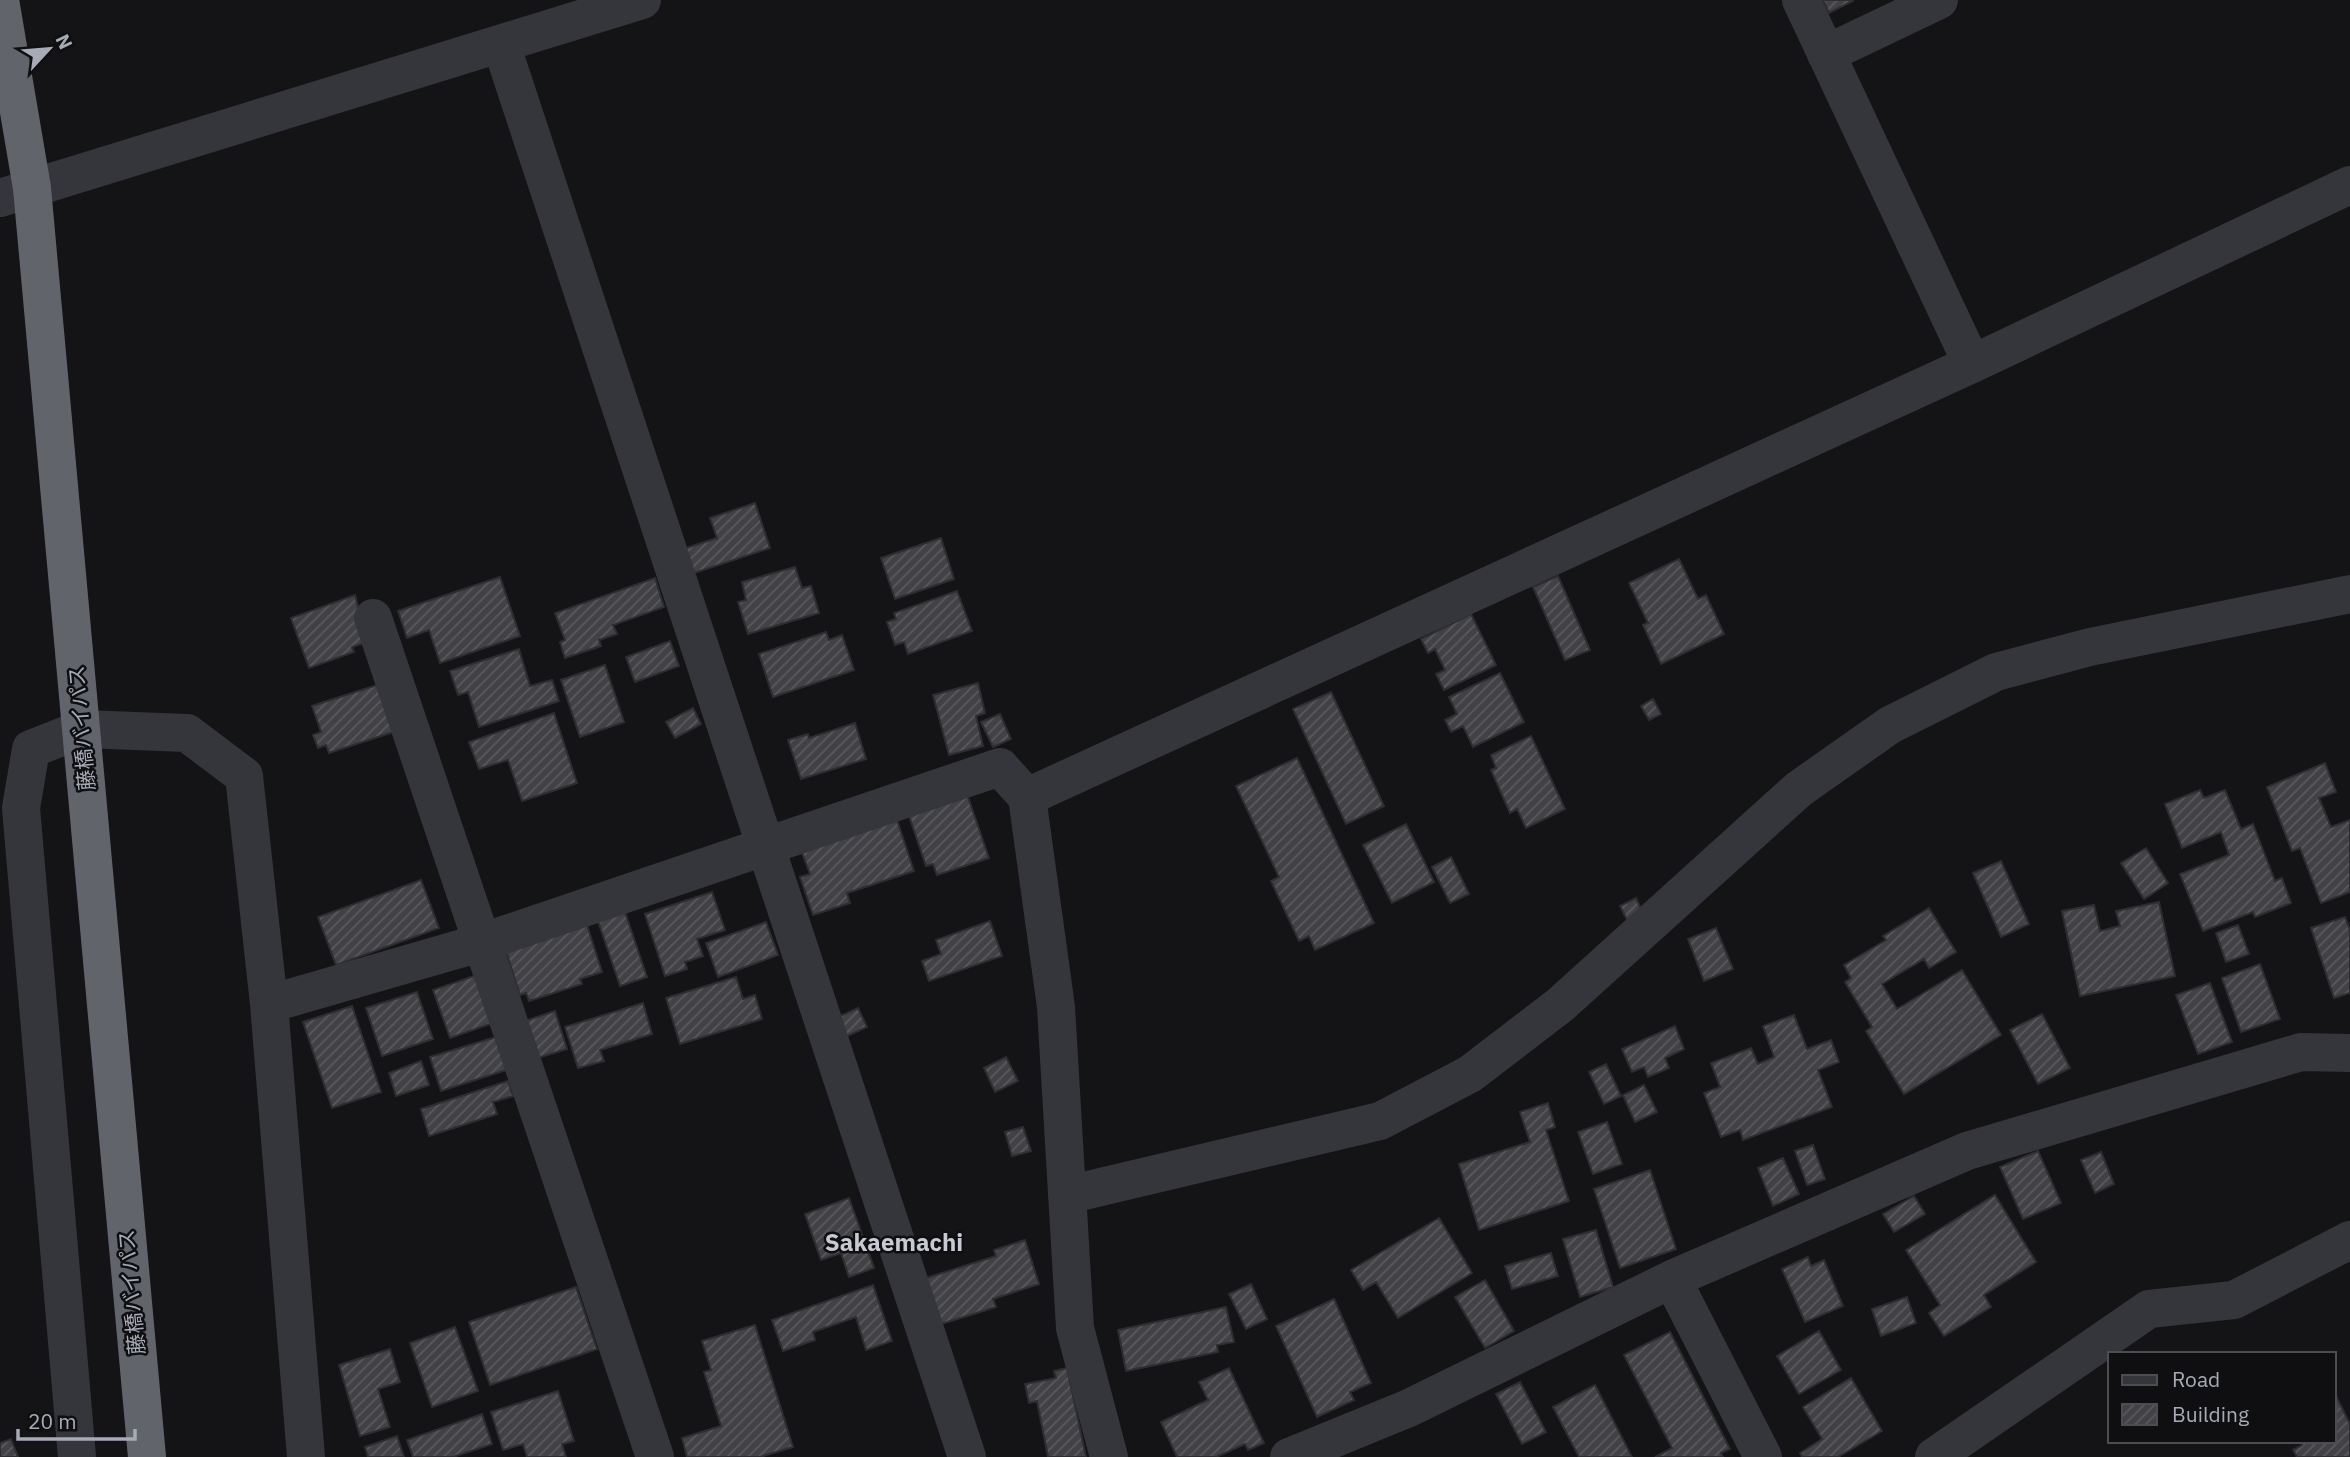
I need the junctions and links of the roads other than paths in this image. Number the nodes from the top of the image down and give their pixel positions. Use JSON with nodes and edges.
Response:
{"nodes":[{"id":1,"x":1,"y":0,"type":"edge"},
{"id":2,"x":642,"y":0,"type":"edge"},
{"id":3,"x":1801,"y":0,"type":"edge"},
{"id":4,"x":1939,"y":0,"type":"edge"},
{"id":5,"x":501,"y":44,"type":"junction"},
{"id":6,"x":1826,"y":54,"type":"junction"},
{"id":7,"x":2350,"y":185,"type":"edge"},
{"id":8,"x":16,"y":193,"type":"edge"},
{"id":9,"x":1972,"y":364,"type":"junction"},
{"id":10,"x":2350,"y":594,"type":"edge"},
{"id":11,"x":373,"y":618,"type":"dead end"},
{"id":12,"x":82,"y":729,"type":"junction"},
{"id":13,"x":1027,"y":797,"type":"junction"},
{"id":14,"x":766,"y":847,"type":"junction"},
{"id":15,"x":480,"y":943,"type":"junction"},
{"id":16,"x":269,"y":1004,"type":"junction"},
{"id":17,"x":2350,"y":1053,"type":"edge"},
{"id":18,"x":1067,"y":1195,"type":"junction"},
{"id":19,"x":2350,"y":1240,"type":"edge"},
{"id":20,"x":1672,"y":1279,"type":"junction"},
{"id":21,"x":77,"y":1457,"type":"edge"},
{"id":22,"x":147,"y":1457,"type":"edge"},
{"id":23,"x":306,"y":1457,"type":"edge"},
{"id":24,"x":655,"y":1457,"type":"edge"},
{"id":25,"x":967,"y":1457,"type":"edge"},
{"id":26,"x":1109,"y":1457,"type":"edge"},
{"id":27,"x":1289,"y":1457,"type":"edge"},
{"id":28,"x":1763,"y":1457,"type":"edge"},
{"id":29,"x":1934,"y":1457,"type":"edge"}],
"edges":[{"from":1,"to":8,"type":"highway","name":"藤橋バイパス"},
{"from":2,"to":5,"type":"street"},
{"from":3,"to":6,"type":"street"},
{"from":4,"to":6,"type":"street"},
{"from":5,"to":8,"type":"street"},
{"from":5,"to":14,"type":"street"},
{"from":6,"to":9,"type":"street"},
{"from":7,"to":9,"type":"street"},
{"from":8,"to":12,"type":"highway","name":"藤橋バイパス"},
{"from":9,"to":13,"type":"street"},
{"from":10,"to":18,"type":"street"},
{"from":11,"to":15,"type":"street"},
{"from":12,"to":16,"type":"street"},
{"from":12,"to":21,"type":"street"},
{"from":12,"to":22,"type":"highway","name":"藤橋バイパス"},
{"from":13,"to":14,"type":"street"},
{"from":13,"to":18,"type":"street"},
{"from":14,"to":15,"type":"street"},
{"from":14,"to":25,"type":"street"},
{"from":15,"to":16,"type":"street"},
{"from":15,"to":24,"type":"street"},
{"from":16,"to":23,"type":"street"},
{"from":17,"to":20,"type":"street"},
{"from":18,"to":26,"type":"street"},
{"from":19,"to":29,"type":"street"},
{"from":20,"to":27,"type":"street"},
{"from":20,"to":28,"type":"street"}]}
